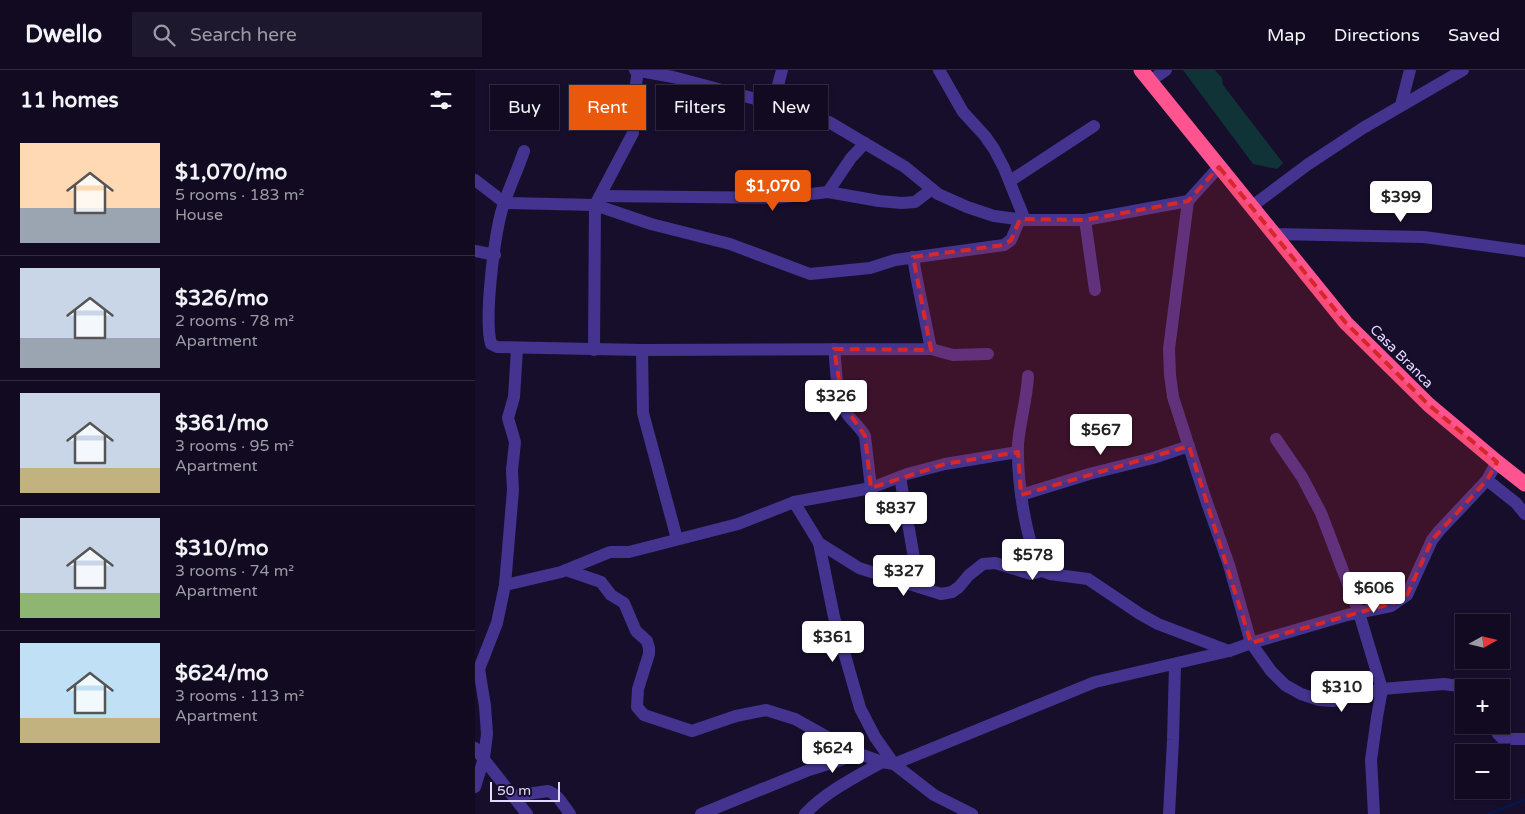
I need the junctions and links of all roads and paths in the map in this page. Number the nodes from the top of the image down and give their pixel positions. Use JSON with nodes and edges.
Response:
{"nodes":[{"id":1,"x":636,"y":70,"type":"edge"},
{"id":2,"x":782,"y":70,"type":"edge"},
{"id":3,"x":939,"y":70,"type":"edge"},
{"id":4,"x":1166,"y":70,"type":"edge"},
{"id":5,"x":1410,"y":70,"type":"edge"},
{"id":6,"x":1463,"y":70,"type":"edge"},
{"id":7,"x":674,"y":73,"type":"edge"},
{"id":8,"x":1145,"y":75,"type":"edge"},
{"id":9,"x":778,"y":85,"type":"edge"},
{"id":10,"x":754,"y":98,"type":"edge"},
{"id":11,"x":1401,"y":105,"type":"junction"},
{"id":12,"x":828,"y":122,"type":"edge"},
{"id":13,"x":1094,"y":126,"type":"dead end"},
{"id":14,"x":865,"y":143,"type":"junction"},
{"id":15,"x":524,"y":151,"type":"dead end"},
{"id":16,"x":1219,"y":167,"type":"junction"},
{"id":17,"x":475,"y":180,"type":"edge"},
{"id":18,"x":1010,"y":181,"type":"junction"},
{"id":19,"x":932,"y":189,"type":"junction"},
{"id":20,"x":828,"y":192,"type":"junction"},
{"id":21,"x":597,"y":200,"type":"junction"},
{"id":22,"x":1188,"y":201,"type":"junction"},
{"id":23,"x":505,"y":203,"type":"junction"},
{"id":24,"x":1251,"y":207,"type":"junction"},
{"id":25,"x":1023,"y":219,"type":"junction"},
{"id":26,"x":1085,"y":220,"type":"junction"},
{"id":27,"x":1274,"y":234,"type":"junction"},
{"id":28,"x":475,"y":251,"type":"edge"},
{"id":29,"x":1525,"y":251,"type":"edge"},
{"id":30,"x":495,"y":255,"type":"junction"},
{"id":31,"x":913,"y":257,"type":"junction"},
{"id":32,"x":1095,"y":290,"type":"dead end"},
{"id":33,"x":517,"y":349,"type":"junction"},
{"id":34,"x":594,"y":350,"type":"junction"},
{"id":35,"x":642,"y":350,"type":"junction"},
{"id":36,"x":835,"y":350,"type":"junction"},
{"id":37,"x":931,"y":350,"type":"junction"},
{"id":38,"x":988,"y":354,"type":"dead end"},
{"id":39,"x":1028,"y":376,"type":"dead end"},
{"id":40,"x":1276,"y":439,"type":"dead end"},
{"id":41,"x":1189,"y":446,"type":"junction"},
{"id":42,"x":1018,"y":452,"type":"junction"},
{"id":43,"x":1497,"y":462,"type":"junction"},
{"id":44,"x":900,"y":477,"type":"junction"},
{"id":45,"x":1487,"y":480,"type":"junction"},
{"id":46,"x":1525,"y":484,"type":"edge"},
{"id":47,"x":871,"y":488,"type":"junction"},
{"id":48,"x":1021,"y":495,"type":"junction"},
{"id":49,"x":794,"y":502,"type":"junction"},
{"id":50,"x":1525,"y":514,"type":"edge"},
{"id":51,"x":677,"y":539,"type":"junction"},
{"id":52,"x":819,"y":543,"type":"junction"},
{"id":53,"x":566,"y":570,"type":"junction"},
{"id":54,"x":1042,"y":571,"type":"junction"},
{"id":55,"x":505,"y":586,"type":"junction"},
{"id":56,"x":919,"y":587,"type":"junction"},
{"id":57,"x":1359,"y":613,"type":"junction"},
{"id":58,"x":1251,"y":643,"type":"junction"},
{"id":59,"x":1229,"y":651,"type":"junction"},
{"id":60,"x":1175,"y":664,"type":"junction"},
{"id":61,"x":477,"y":666,"type":"edge"},
{"id":62,"x":1455,"y":686,"type":"edge"},
{"id":63,"x":1383,"y":689,"type":"junction"},
{"id":64,"x":1497,"y":734,"type":"edge"},
{"id":65,"x":1525,"y":739,"type":"edge"},
{"id":66,"x":475,"y":748,"type":"edge"},
{"id":67,"x":854,"y":752,"type":"junction"},
{"id":68,"x":484,"y":758,"type":"junction"},
{"id":69,"x":888,"y":763,"type":"junction"},
{"id":70,"x":475,"y":787,"type":"edge"},
{"id":71,"x":513,"y":796,"type":"junction"},
{"id":72,"x":527,"y":814,"type":"edge"},
{"id":73,"x":569,"y":814,"type":"edge"},
{"id":74,"x":701,"y":814,"type":"edge"},
{"id":75,"x":805,"y":814,"type":"edge"},
{"id":76,"x":973,"y":814,"type":"edge"},
{"id":77,"x":1169,"y":814,"type":"edge"},
{"id":78,"x":1374,"y":814,"type":"edge"}],
"edges":[{"from":1,"to":7,"type":"street"},
{"from":1,"to":21,"type":"street"},
{"from":2,"to":9,"type":"street"},
{"from":3,"to":18,"type":"street"},
{"from":4,"to":8,"type":"street"},
{"from":5,"to":11,"type":"street"},
{"from":6,"to":11,"type":"street"},
{"from":7,"to":10,"type":"street"},
{"from":8,"to":16,"type":"highway","name":"Casa Branca"},
{"from":11,"to":24,"type":"street"},
{"from":12,"to":14,"type":"street"},
{"from":13,"to":18,"type":"street"},
{"from":14,"to":19,"type":"street"},
{"from":14,"to":20,"type":"street"},
{"from":15,"to":23,"type":"street"},
{"from":16,"to":22,"type":"street"},
{"from":16,"to":24,"type":"highway","name":"Casa Branca"},
{"from":17,"to":23,"type":"street"},
{"from":18,"to":25,"type":"street"},
{"from":19,"to":20,"type":"street"},
{"from":19,"to":25,"type":"street"},
{"from":20,"to":21,"type":"street"},
{"from":21,"to":23,"type":"street"},
{"from":21,"to":31,"type":"street"},
{"from":21,"to":34,"type":"street"},
{"from":22,"to":26,"type":"street"},
{"from":22,"to":41,"type":"street"},
{"from":23,"to":30,"type":"street"},
{"from":24,"to":27,"type":"highway","name":"Casa Branca"},
{"from":25,"to":26,"type":"street"},
{"from":25,"to":31,"type":"street"},
{"from":26,"to":32,"type":"street"},
{"from":27,"to":29,"type":"street"},
{"from":27,"to":43,"type":"highway","name":"Casa Branca"},
{"from":28,"to":30,"type":"street"},
{"from":30,"to":33,"type":"street"},
{"from":31,"to":37,"type":"street"},
{"from":33,"to":34,"type":"street"},
{"from":33,"to":55,"type":"street"},
{"from":34,"to":35,"type":"street"},
{"from":35,"to":36,"type":"street"},
{"from":35,"to":51,"type":"street"},
{"from":36,"to":37,"type":"street"},
{"from":36,"to":47,"type":"street"},
{"from":37,"to":38,"type":"street"},
{"from":39,"to":42,"type":"street"},
{"from":40,"to":57,"type":"street"},
{"from":41,"to":48,"type":"street"},
{"from":41,"to":58,"type":"street"},
{"from":42,"to":44,"type":"street"},
{"from":42,"to":48,"type":"street"},
{"from":43,"to":45,"type":"street"},
{"from":43,"to":46,"type":"highway","name":"Casa Branca"},
{"from":44,"to":47,"type":"street"},
{"from":44,"to":56,"type":"street"},
{"from":45,"to":50,"type":"street"},
{"from":45,"to":57,"type":"street"},
{"from":47,"to":49,"type":"street"},
{"from":48,"to":54,"type":"street"},
{"from":49,"to":51,"type":"street"},
{"from":49,"to":52,"type":"street"},
{"from":51,"to":53,"type":"street"},
{"from":52,"to":56,"type":"street"},
{"from":52,"to":69,"type":"street"},
{"from":53,"to":55,"type":"street"},
{"from":53,"to":67,"type":"street"},
{"from":54,"to":56,"type":"street"},
{"from":54,"to":59,"type":"street"},
{"from":55,"to":61,"type":"street"},
{"from":57,"to":58,"type":"street"},
{"from":57,"to":63,"type":"street"},
{"from":58,"to":59,"type":"street"},
{"from":58,"to":63,"type":"street"},
{"from":59,"to":60,"type":"street"},
{"from":60,"to":69,"type":"street"},
{"from":60,"to":77,"type":"street"},
{"from":61,"to":68,"type":"street"},
{"from":62,"to":63,"type":"street"},
{"from":63,"to":78,"type":"street"},
{"from":64,"to":65,"type":"street"},
{"from":66,"to":68,"type":"street"},
{"from":67,"to":69,"type":"street"},
{"from":67,"to":74,"type":"street"},
{"from":68,"to":70,"type":"street"},
{"from":68,"to":71,"type":"street"},
{"from":69,"to":75,"type":"street"},
{"from":69,"to":76,"type":"street"},
{"from":71,"to":72,"type":"street"},
{"from":71,"to":73,"type":"street"}]}
